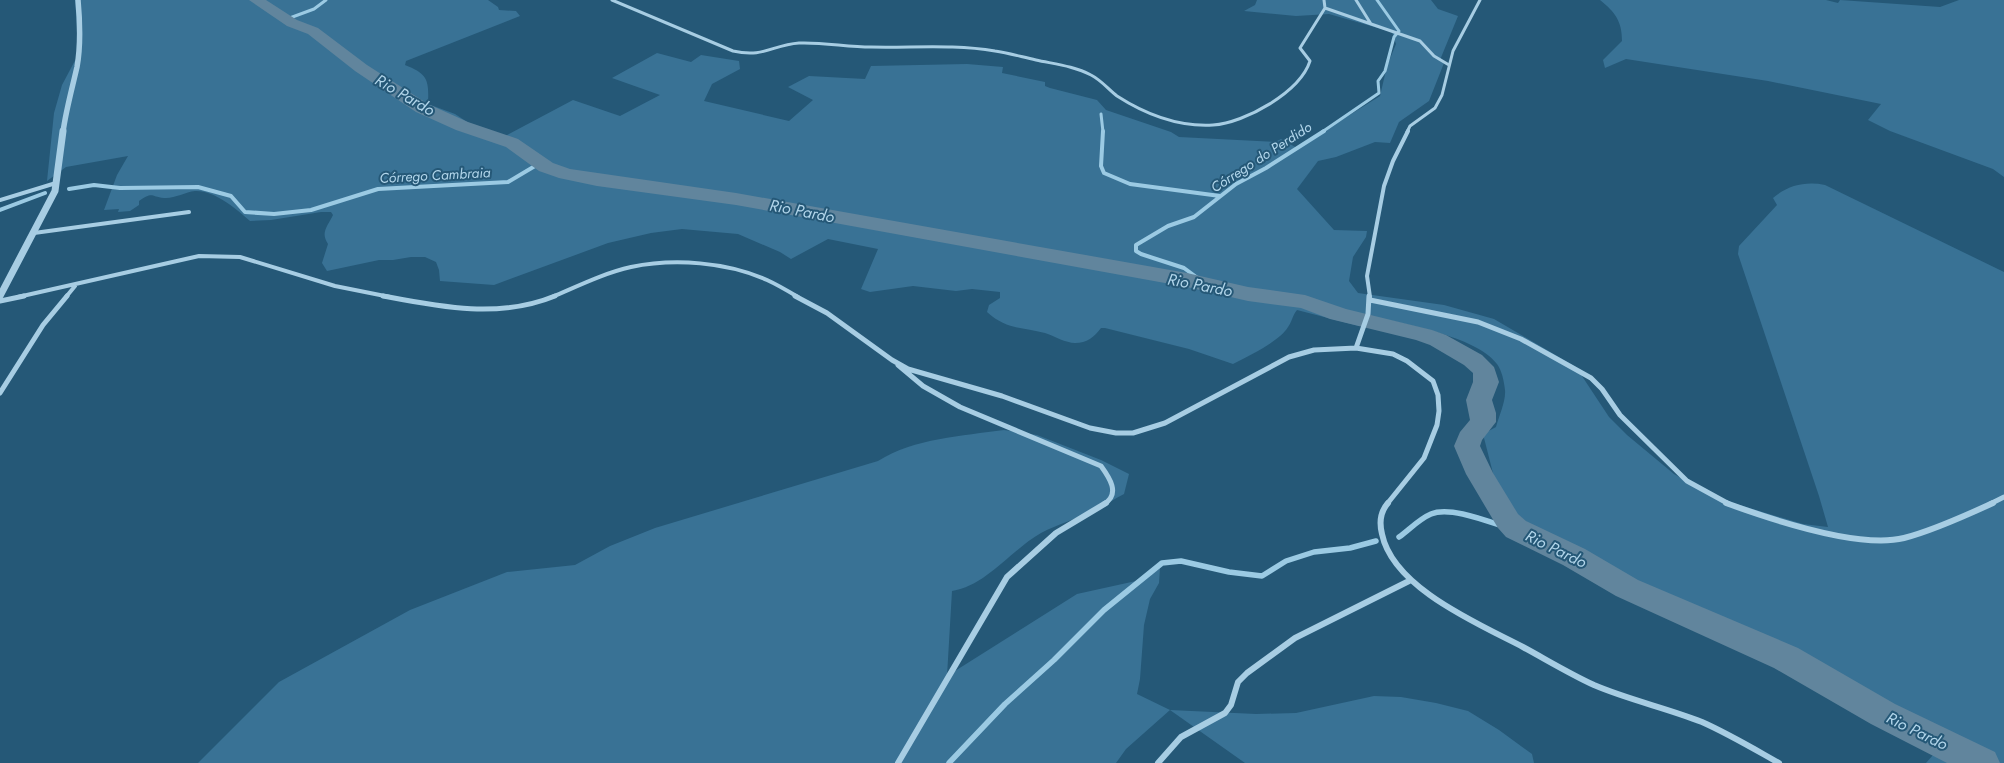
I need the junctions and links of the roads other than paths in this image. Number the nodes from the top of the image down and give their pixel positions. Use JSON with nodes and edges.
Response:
{"nodes":[{"id":1,"x":78,"y":0,"type":"edge"},
{"id":2,"x":612,"y":0,"type":"edge"},
{"id":3,"x":1324,"y":0,"type":"edge"},
{"id":4,"x":1356,"y":0,"type":"edge"},
{"id":5,"x":1480,"y":0,"type":"edge"},
{"id":6,"x":1325,"y":8,"type":"junction"},
{"id":7,"x":1372,"y":25,"type":"junction"},
{"id":8,"x":1449,"y":65,"type":"junction"},
{"id":9,"x":56,"y":183,"type":"junction"},
{"id":10,"x":0,"y":200,"type":"edge"},
{"id":11,"x":189,"y":212,"type":"dead end"},
{"id":12,"x":34,"y":233,"type":"junction"},
{"id":13,"x":76,"y":285,"type":"junction"},
{"id":14,"x":0,"y":296,"type":"edge"},
{"id":15,"x":1370,"y":300,"type":"junction"},
{"id":16,"x":0,"y":301,"type":"edge"},
{"id":17,"x":1356,"y":348,"type":"junction"},
{"id":18,"x":892,"y":360,"type":"junction"},
{"id":19,"x":0,"y":393,"type":"edge"},
{"id":20,"x":2004,"y":497,"type":"edge"},
{"id":21,"x":1411,"y":580,"type":"junction"},
{"id":22,"x":898,"y":763,"type":"edge"},
{"id":23,"x":1158,"y":763,"type":"edge"},
{"id":24,"x":1779,"y":763,"type":"edge"}],
"edges":[{"from":1,"to":9,"type":"street"},
{"from":2,"to":6,"type":"street"},
{"from":3,"to":6,"type":"street"},
{"from":4,"to":7,"type":"street"},
{"from":5,"to":8,"type":"street"},
{"from":6,"to":7,"type":"street"},
{"from":7,"to":8,"type":"street"},
{"from":8,"to":15,"type":"street"},
{"from":9,"to":10,"type":"street"},
{"from":9,"to":12,"type":"street"},
{"from":11,"to":12,"type":"street"},
{"from":12,"to":14,"type":"street"},
{"from":13,"to":16,"type":"street"},
{"from":13,"to":18,"type":"street"},
{"from":13,"to":19,"type":"street"},
{"from":15,"to":17,"type":"street"},
{"from":15,"to":20,"type":"street"},
{"from":17,"to":18,"type":"street"},
{"from":17,"to":21,"type":"street"},
{"from":18,"to":22,"type":"street"},
{"from":21,"to":23,"type":"street"},
{"from":21,"to":24,"type":"street"}]}
